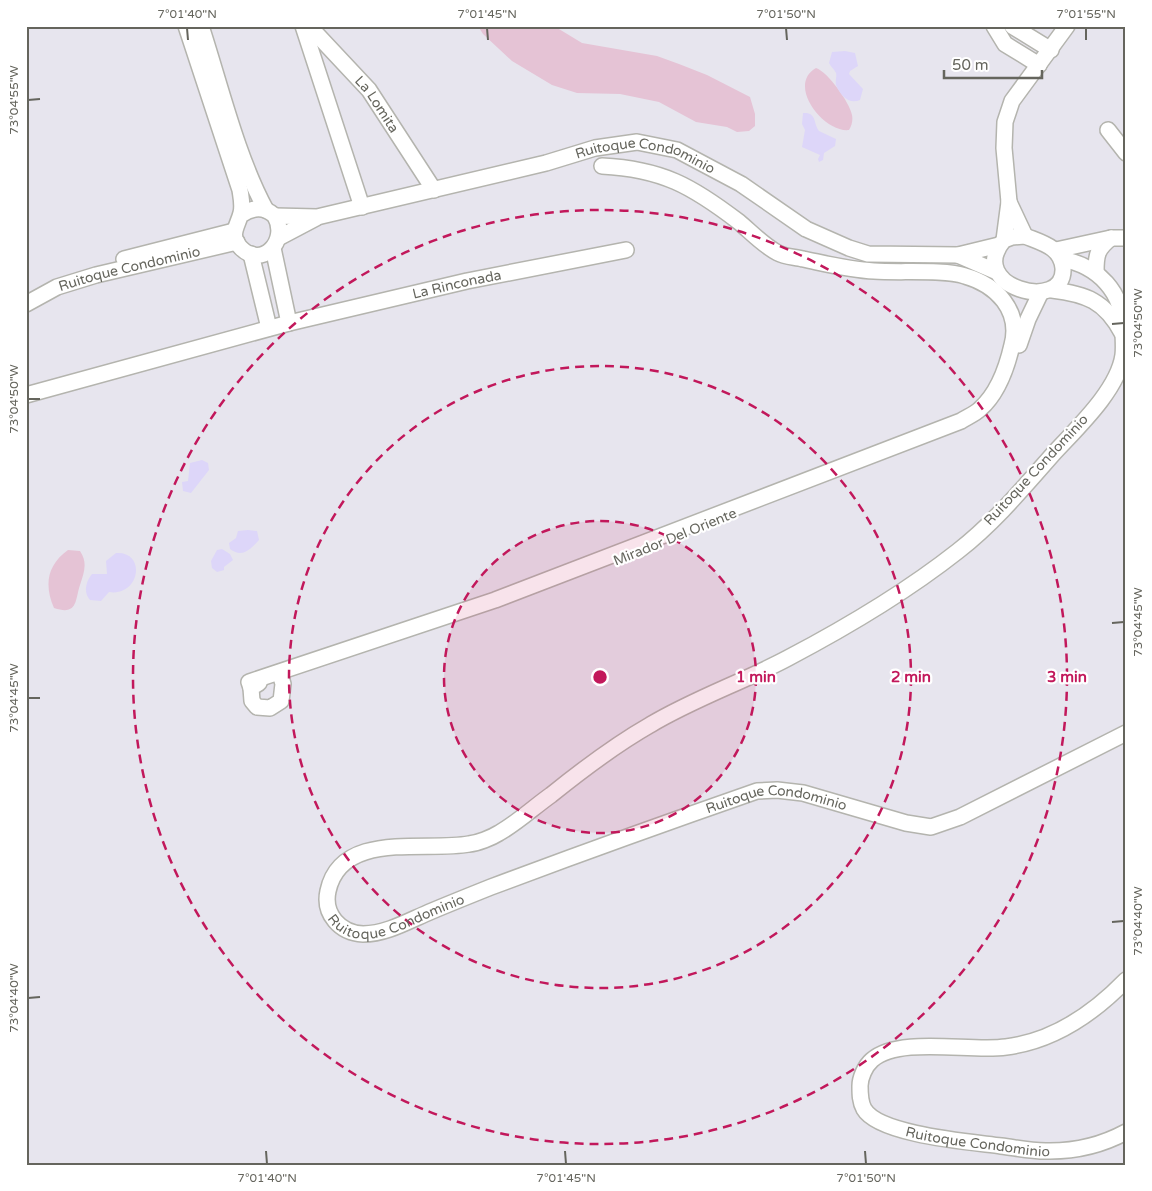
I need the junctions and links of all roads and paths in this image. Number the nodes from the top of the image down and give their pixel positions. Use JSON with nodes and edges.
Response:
{"nodes":[{"id":1,"x":186,"y":26,"type":"edge"},
{"id":2,"x":201,"y":26,"type":"edge"},
{"id":3,"x":303,"y":26,"type":"edge"},
{"id":4,"x":309,"y":26,"type":"edge"},
{"id":5,"x":994,"y":26,"type":"edge"},
{"id":6,"x":1012,"y":26,"type":"edge"},
{"id":7,"x":1067,"y":26,"type":"edge"},
{"id":8,"x":1051,"y":50,"type":"junction"},
{"id":9,"x":1039,"y":65,"type":"junction"},
{"id":10,"x":1108,"y":130,"type":"dead end"},
{"id":11,"x":1126,"y":153,"type":"edge"},
{"id":12,"x":602,"y":166,"type":"dead end"},
{"id":13,"x":434,"y":190,"type":"junction"},
{"id":14,"x":1010,"y":202,"type":"junction"},
{"id":15,"x":362,"y":207,"type":"junction"},
{"id":16,"x":270,"y":213,"type":"junction"},
{"id":17,"x":241,"y":215,"type":"junction"},
{"id":18,"x":317,"y":217,"type":"junction"},
{"id":19,"x":1025,"y":236,"type":"junction"},
{"id":20,"x":236,"y":237,"type":"junction"},
{"id":21,"x":1118,"y":238,"type":"edge"},
{"id":22,"x":276,"y":242,"type":"junction"},
{"id":23,"x":1001,"y":243,"type":"junction"},
{"id":24,"x":626,"y":250,"type":"dead end"},
{"id":25,"x":251,"y":254,"type":"junction"},
{"id":26,"x":1059,"y":255,"type":"junction"},
{"id":27,"x":958,"y":256,"type":"junction"},
{"id":28,"x":995,"y":271,"type":"junction"},
{"id":29,"x":1096,"y":272,"type":"junction"},
{"id":30,"x":1008,"y":282,"type":"junction"},
{"id":31,"x":26,"y":292,"type":"edge"},
{"id":32,"x":1046,"y":292,"type":"junction"},
{"id":33,"x":26,"y":304,"type":"edge"},
{"id":34,"x":289,"y":323,"type":"junction"},
{"id":35,"x":268,"y":328,"type":"junction"},
{"id":36,"x":1123,"y":335,"type":"junction"},
{"id":37,"x":1021,"y":338,"type":"junction"},
{"id":38,"x":26,"y":395,"type":"edge"},
{"id":39,"x":281,"y":677,"type":"junction"},
{"id":40,"x":251,"y":688,"type":"junction"},
{"id":41,"x":1126,"y":733,"type":"edge"},
{"id":42,"x":1126,"y":980,"type":"edge"},
{"id":43,"x":1126,"y":1132,"type":"edge"}],
"edges":[{"from":1,"to":17,"type":"street"},
{"from":2,"to":16,"type":"street"},
{"from":3,"to":15,"type":"street"},
{"from":4,"to":13,"type":"street","name":"La Lomita"},
{"from":5,"to":9,"type":"street"},
{"from":6,"to":8,"type":"street"},
{"from":7,"to":8,"type":"street"},
{"from":8,"to":9,"type":"street"},
{"from":9,"to":14,"type":"street"},
{"from":10,"to":11,"type":"street"},
{"from":12,"to":40,"type":"street"},
{"from":13,"to":15,"type":"street","name":"Ruitoque Condominio"},
{"from":13,"to":27,"type":"street","name":"Ruitoque Condominio"},
{"from":14,"to":19,"type":"street"},
{"from":14,"to":23,"type":"street"},
{"from":15,"to":18,"type":"street","name":"Ruitoque Condominio"},
{"from":16,"to":17,"type":"street","name":"Ruitoque Condominio"},
{"from":16,"to":18,"type":"street","name":"Ruitoque Condominio"},
{"from":16,"to":22,"type":"street"},
{"from":17,"to":20,"type":"street"},
{"from":18,"to":22,"type":"street","name":"Ruitoque Condominio"},
{"from":19,"to":23,"type":"street","name":"Ruitoque Condominio"},
{"from":19,"to":26,"type":"street","name":"Ruitoque Condominio"},
{"from":20,"to":25,"type":"street"},
{"from":20,"to":31,"type":"street","name":"Ruitoque Condominio"},
{"from":20,"to":33,"type":"street","name":"Ruitoque Condominio"},
{"from":21,"to":26,"type":"street"},
{"from":21,"to":29,"type":"street"},
{"from":22,"to":25,"type":"street","name":"Ruitoque Condominio"},
{"from":22,"to":34,"type":"street"},
{"from":23,"to":27,"type":"street","name":"Ruitoque Condominio"},
{"from":23,"to":28,"type":"street"},
{"from":24,"to":34,"type":"street","name":"La Rinconada"},
{"from":25,"to":35,"type":"street"},
{"from":26,"to":29,"type":"street","name":"Ruitoque Condominio"},
{"from":26,"to":32,"type":"street"},
{"from":27,"to":28,"type":"street","name":"Ruitoque Condominio"},
{"from":28,"to":30,"type":"street","name":"Ruitoque Condominio"},
{"from":29,"to":36,"type":"street","name":"Ruitoque Condominio"},
{"from":30,"to":32,"type":"street","name":"Ruitoque Condominio"},
{"from":30,"to":37,"type":"street"},
{"from":32,"to":36,"type":"street","name":"Ruitoque Condominio"},
{"from":32,"to":37,"type":"street"},
{"from":34,"to":35,"type":"street","name":"La Rinconada"},
{"from":35,"to":38,"type":"street","name":"La Rinconada"},
{"from":36,"to":41,"type":"street","name":"Ruitoque Condominio"},
{"from":37,"to":39,"type":"street","name":"Mirador Del Oriente"},
{"from":39,"to":40,"type":"street","name":"Mirador Del Oriente"},
{"from":39,"to":40,"type":"street"},
{"from":42,"to":43,"type":"street","name":"Ruitoque Condominio"}]}
